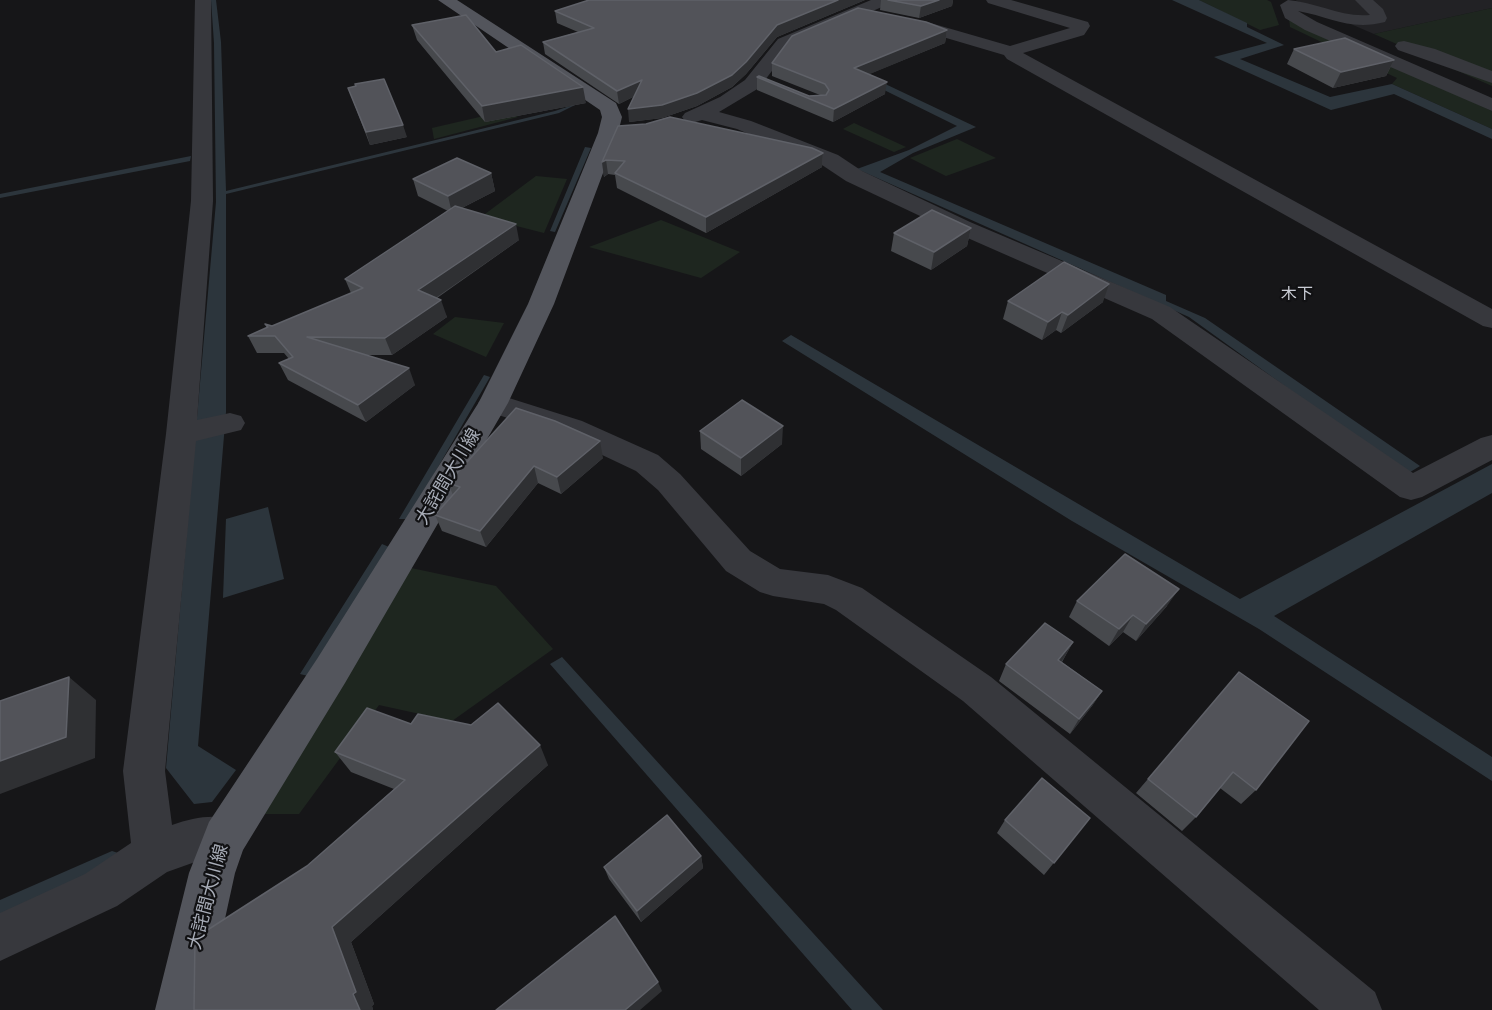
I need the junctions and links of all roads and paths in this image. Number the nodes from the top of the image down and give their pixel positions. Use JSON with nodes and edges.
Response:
{"nodes":[{"id":1,"x":203,"y":0,"type":"edge"},
{"id":2,"x":446,"y":0,"type":"edge"},
{"id":3,"x":885,"y":0,"type":"edge"},
{"id":4,"x":993,"y":0,"type":"edge"},
{"id":5,"x":1363,"y":0,"type":"edge"},
{"id":6,"x":1285,"y":6,"type":"edge"},
{"id":7,"x":858,"y":13,"type":"junction"},
{"id":8,"x":1361,"y":36,"type":"junction"},
{"id":9,"x":1319,"y":44,"type":"edge"},
{"id":10,"x":1012,"y":52,"type":"junction"},
{"id":11,"x":1492,"y":77,"type":"edge"},
{"id":12,"x":757,"y":79,"type":"junction"},
{"id":13,"x":777,"y":86,"type":"edge"},
{"id":14,"x":1492,"y":92,"type":"edge"},
{"id":15,"x":1492,"y":105,"type":"edge"},
{"id":16,"x":702,"y":114,"type":"junction"},
{"id":17,"x":672,"y":124,"type":"edge"},
{"id":18,"x":1492,"y":320,"type":"edge"},
{"id":19,"x":493,"y":404,"type":"junction"},
{"id":20,"x":230,"y":423,"type":"dead end"},
{"id":21,"x":181,"y":434,"type":"junction"},
{"id":22,"x":1492,"y":446,"type":"edge"},
{"id":23,"x":225,"y":838,"type":"junction"},
{"id":24,"x":154,"y":854,"type":"junction"},
{"id":25,"x":0,"y":937,"type":"edge"},
{"id":26,"x":180,"y":1010,"type":"edge"},
{"id":27,"x":1357,"y":1010,"type":"edge"}],
"edges":[{"from":1,"to":21,"type":"street"},
{"from":2,"to":19,"type":"main road","name":"大詫間大川線"},
{"from":3,"to":7,"type":"street"},
{"from":4,"to":10,"type":"street"},
{"from":5,"to":6,"type":"street"},
{"from":6,"to":8,"type":"street"},
{"from":6,"to":9,"type":"street"},
{"from":6,"to":15,"type":"street"},
{"from":7,"to":10,"type":"street"},
{"from":7,"to":12,"type":"street"},
{"from":8,"to":11,"type":"street"},
{"from":8,"to":14,"type":"street"},
{"from":10,"to":18,"type":"street"},
{"from":12,"to":13,"type":"street"},
{"from":12,"to":16,"type":"street"},
{"from":16,"to":17,"type":"street"},
{"from":16,"to":22,"type":"street"},
{"from":19,"to":23,"type":"main road","name":"大詫間大川線"},
{"from":19,"to":27,"type":"street"},
{"from":20,"to":21,"type":"street"},
{"from":21,"to":24,"type":"street"},
{"from":23,"to":24,"type":"street"},
{"from":23,"to":26,"type":"main road","name":"大詫間大川線"},
{"from":24,"to":25,"type":"street"}]}
